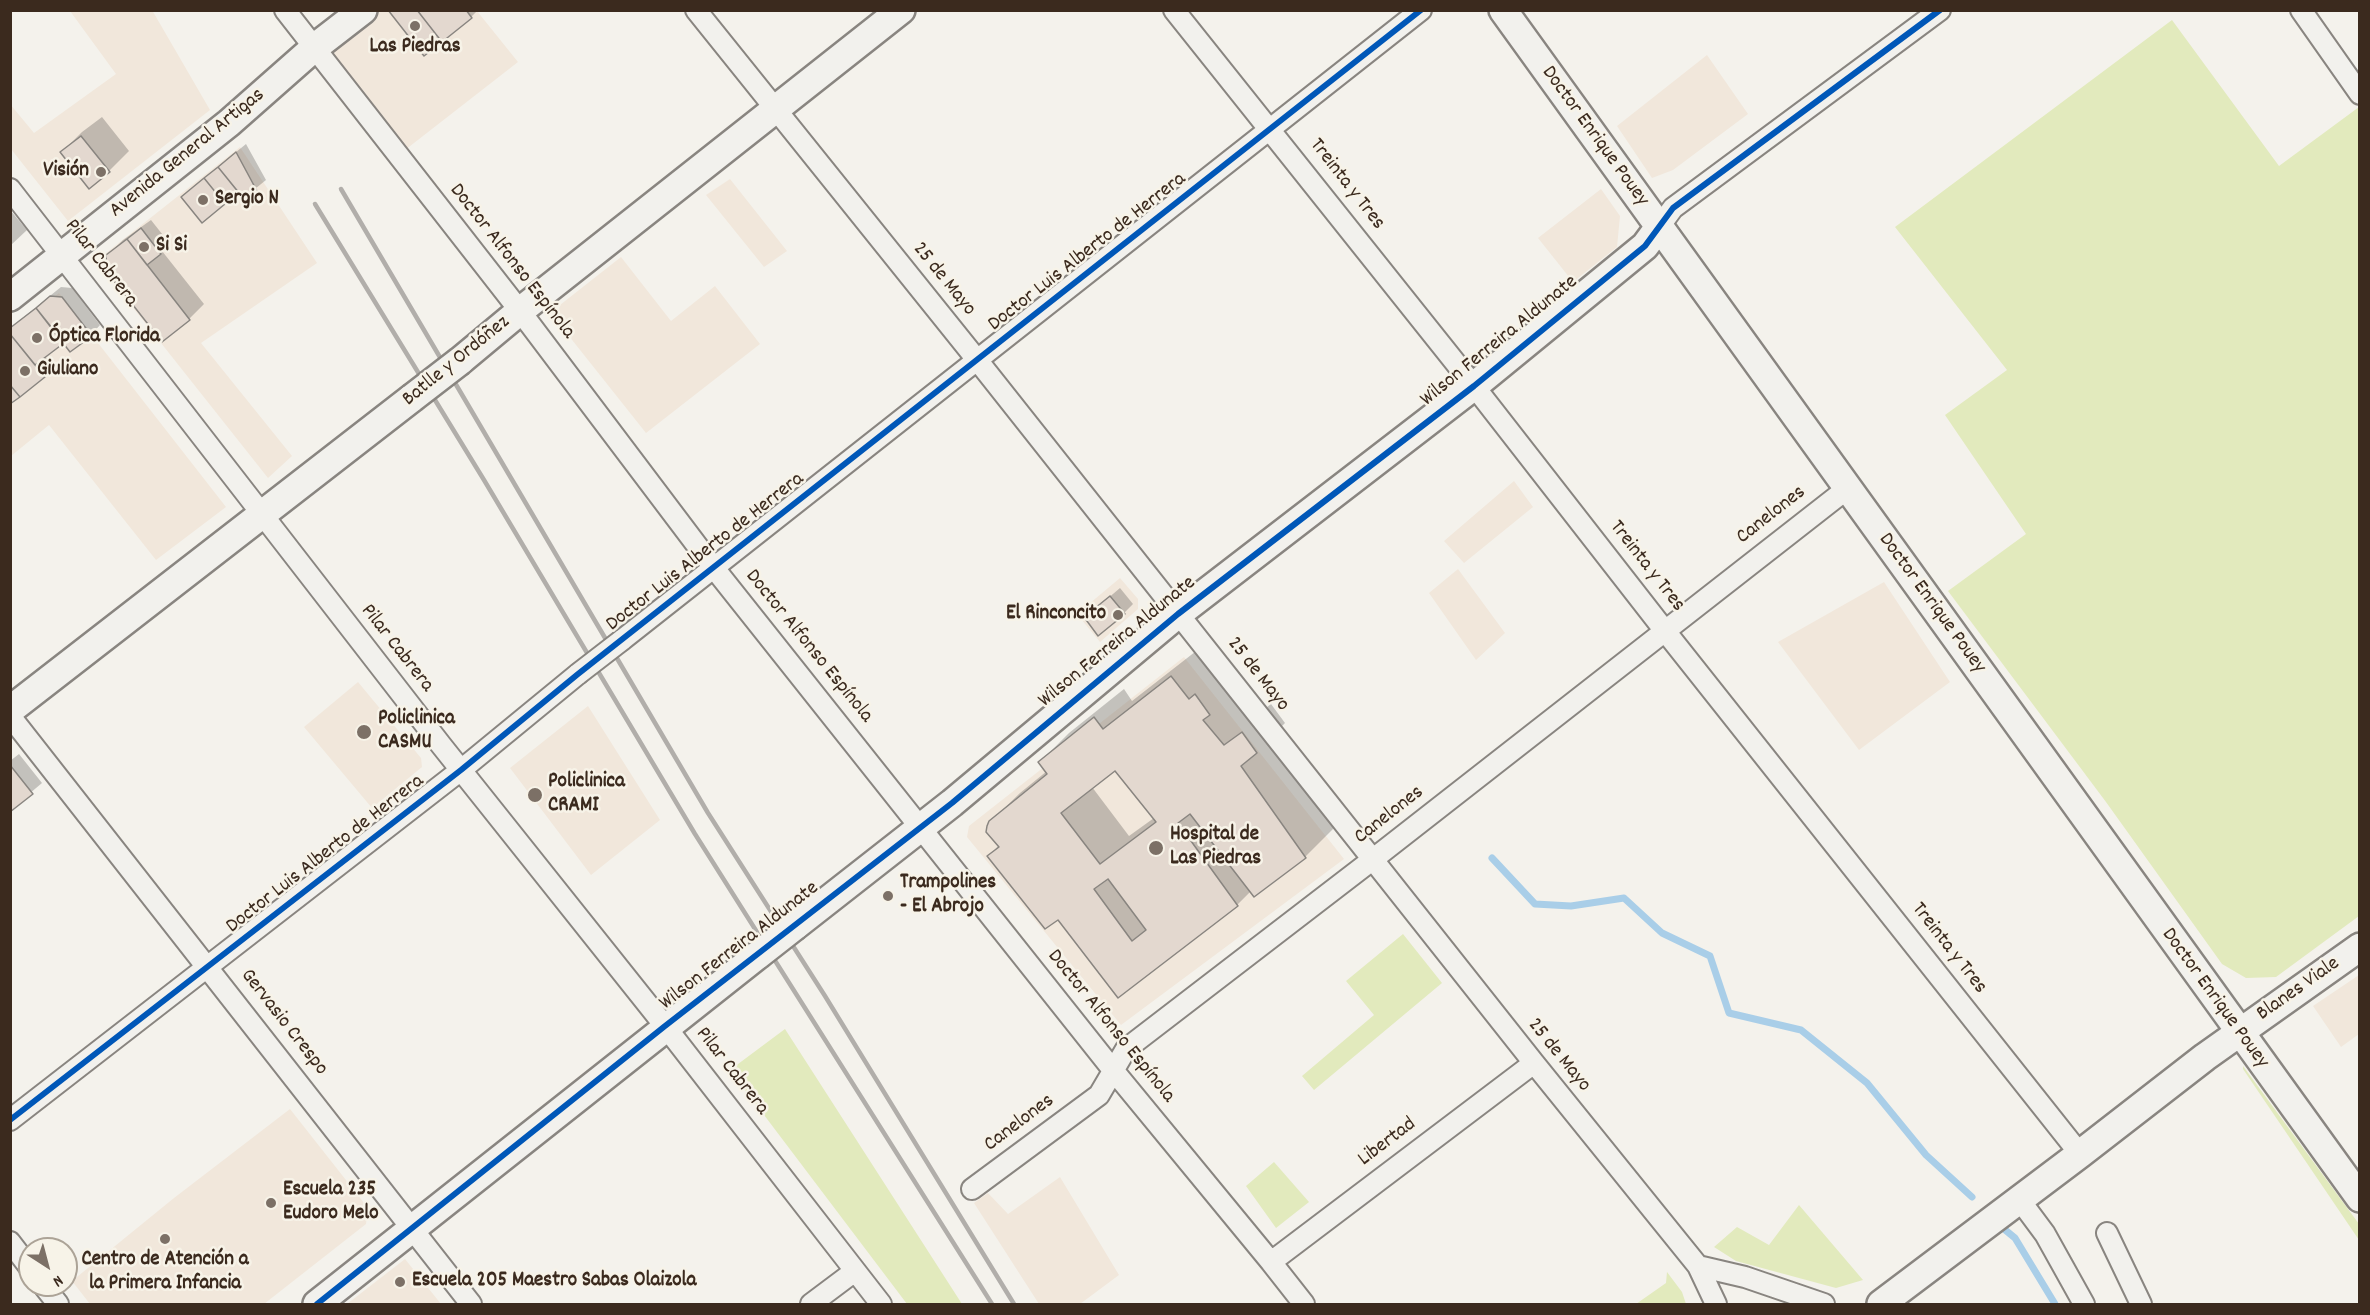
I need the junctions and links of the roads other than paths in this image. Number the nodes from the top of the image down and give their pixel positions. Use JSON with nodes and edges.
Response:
{"nodes":[{"id":1,"x":285,"y":10,"type":"edge"},
{"id":2,"x":363,"y":10,"type":"edge"},
{"id":3,"x":696,"y":10,"type":"edge"},
{"id":4,"x":901,"y":10,"type":"edge"},
{"id":5,"x":1174,"y":10,"type":"edge"},
{"id":6,"x":1422,"y":10,"type":"edge"},
{"id":7,"x":1503,"y":10,"type":"edge"},
{"id":8,"x":1940,"y":10,"type":"edge"},
{"id":9,"x":2302,"y":11,"type":"edge"},
{"id":10,"x":314,"y":48,"type":"junction"},
{"id":11,"x":2360,"y":94,"type":"edge"},
{"id":12,"x":774,"y":110,"type":"junction"},
{"id":13,"x":1271,"y":129,"type":"junction"},
{"id":14,"x":10,"y":189,"type":"edge"},
{"id":15,"x":1659,"y":227,"type":"junction"},
{"id":16,"x":64,"y":255,"type":"junction"},
{"id":17,"x":10,"y":297,"type":"edge"},
{"id":18,"x":520,"y":311,"type":"junction"},
{"id":19,"x":978,"y":361,"type":"junction"},
{"id":20,"x":1474,"y":386,"type":"junction"},
{"id":21,"x":1848,"y":488,"type":"junction"},
{"id":22,"x":261,"y":514,"type":"junction"},
{"id":23,"x":714,"y":568,"type":"junction"},
{"id":24,"x":1178,"y":614,"type":"junction"},
{"id":25,"x":1665,"y":631,"type":"junction"},
{"id":26,"x":10,"y":710,"type":"edge"},
{"id":27,"x":10,"y":716,"type":"edge"},
{"id":28,"x":461,"y":770,"type":"junction"},
{"id":29,"x":920,"y":826,"type":"junction"},
{"id":30,"x":1372,"y":860,"type":"junction"},
{"id":31,"x":2360,"y":947,"type":"edge"},
{"id":32,"x":209,"y":968,"type":"junction"},
{"id":33,"x":666,"y":1026,"type":"junction"},
{"id":34,"x":2238,"y":1033,"type":"junction"},
{"id":35,"x":1534,"y":1064,"type":"junction"},
{"id":36,"x":1113,"y":1070,"type":"junction"},
{"id":37,"x":10,"y":1120,"type":"edge"},
{"id":38,"x":2080,"y":1154,"type":"junction"},
{"id":39,"x":972,"y":1189,"type":"dead end"},
{"id":40,"x":2360,"y":1198,"type":"edge"},
{"id":41,"x":2019,"y":1199,"type":"junction"},
{"id":42,"x":412,"y":1228,"type":"junction"},
{"id":43,"x":2107,"y":1233,"type":"dead end"},
{"id":44,"x":2045,"y":1234,"type":"junction"},
{"id":45,"x":1271,"y":1262,"type":"junction"},
{"id":46,"x":1698,"y":1266,"type":"junction"},
{"id":47,"x":855,"y":1271,"type":"junction"},
{"id":48,"x":317,"y":1305,"type":"edge"},
{"id":49,"x":471,"y":1305,"type":"edge"},
{"id":50,"x":811,"y":1305,"type":"edge"},
{"id":51,"x":881,"y":1305,"type":"edge"},
{"id":52,"x":1304,"y":1305,"type":"edge"},
{"id":53,"x":1716,"y":1305,"type":"edge"},
{"id":54,"x":1824,"y":1305,"type":"edge"},
{"id":55,"x":1881,"y":1305,"type":"edge"},
{"id":56,"x":2084,"y":1305,"type":"edge"},
{"id":57,"x":2141,"y":1305,"type":"edge"}],
"edges":[{"from":1,"to":10,"type":"street","name":"Doctor Alfonso Espínola"},
{"from":2,"to":10,"type":"street","name":"Avenida General Artigas"},
{"from":3,"to":12,"type":"street","name":"25 de Mayo"},
{"from":4,"to":12,"type":"street","name":"Batlle y Ordóñez"},
{"from":5,"to":13,"type":"street","name":"Treinta y Tres"},
{"from":6,"to":13,"type":"street","name":"Doctor Luis Alberto de Herrera"},
{"from":7,"to":15,"type":"street","name":"Doctor Enrique Pouey"},
{"from":8,"to":15,"type":"street","name":"Wilson Ferreira Aldunate"},
{"from":9,"to":11,"type":"street"},
{"from":10,"to":16,"type":"street","name":"Avenida General Artigas"},
{"from":10,"to":18,"type":"street","name":"Doctor Alfonso Espínola"},
{"from":12,"to":18,"type":"street","name":"Batlle y Ordóñez"},
{"from":12,"to":19,"type":"street","name":"25 de Mayo"},
{"from":13,"to":19,"type":"street","name":"Doctor Luis Alberto de Herrera"},
{"from":13,"to":20,"type":"street","name":"Treinta y Tres"},
{"from":14,"to":16,"type":"street","name":"Pilar Cabrera"},
{"from":15,"to":20,"type":"street","name":"Wilson Ferreira Aldunate"},
{"from":15,"to":21,"type":"street","name":"Doctor Enrique Pouey"},
{"from":16,"to":17,"type":"street","name":"Avenida General Artigas"},
{"from":16,"to":22,"type":"street","name":"Pilar Cabrera"},
{"from":18,"to":22,"type":"street","name":"Batlle y Ordóñez","bridge":true},
{"from":18,"to":23,"type":"street","name":"Doctor Alfonso Espínola"},
{"from":19,"to":23,"type":"street","name":"Doctor Luis Alberto de Herrera"},
{"from":19,"to":24,"type":"street","name":"25 de Mayo"},
{"from":20,"to":24,"type":"street","name":"Wilson Ferreira Aldunate"},
{"from":20,"to":25,"type":"street","name":"Treinta y Tres"},
{"from":21,"to":25,"type":"street","name":"Canelones"},
{"from":21,"to":34,"type":"street","name":"Doctor Enrique Pouey"},
{"from":22,"to":26,"type":"street","name":"Batlle y Ordóñez"},
{"from":22,"to":28,"type":"street","name":"Pilar Cabrera"},
{"from":23,"to":28,"type":"street","name":"Doctor Luis Alberto de Herrera","bridge":true},
{"from":23,"to":29,"type":"street","name":"Doctor Alfonso Espínola"},
{"from":24,"to":29,"type":"street","name":"Wilson Ferreira Aldunate"},
{"from":24,"to":30,"type":"street","name":"25 de Mayo"},
{"from":25,"to":30,"type":"street","name":"Canelones"},
{"from":25,"to":38,"type":"street","name":"Treinta y Tres"},
{"from":27,"to":32,"type":"street","name":"Gervasio Crespo"},
{"from":28,"to":32,"type":"street","name":"Doctor Luis Alberto de Herrera"},
{"from":28,"to":33,"type":"street","name":"Pilar Cabrera"},
{"from":29,"to":33,"type":"street","name":"Wilson Ferreira Aldunate","bridge":true},
{"from":29,"to":36,"type":"street","name":"Doctor Alfonso Espínola"},
{"from":30,"to":35,"type":"street","name":"25 de Mayo"},
{"from":30,"to":36,"type":"street","name":"Canelones"},
{"from":31,"to":34,"type":"street","name":"Blanes Viale"},
{"from":32,"to":37,"type":"street","name":"Doctor Luis Alberto de Herrera"},
{"from":32,"to":42,"type":"street","name":"Gervasio Crespo"},
{"from":33,"to":42,"type":"street","name":"Wilson Ferreira Aldunate"},
{"from":33,"to":47,"type":"street","name":"Pilar Cabrera"},
{"from":34,"to":38,"type":"street","name":"Blanes Viale"},
{"from":34,"to":40,"type":"street","name":"Doctor Enrique Pouey"},
{"from":35,"to":45,"type":"street","name":"Libertad"},
{"from":35,"to":46,"type":"street","name":"25 de Mayo"},
{"from":36,"to":39,"type":"street","name":"Canelones"},
{"from":36,"to":45,"type":"street","name":"Doctor Alfonso Espínola"},
{"from":38,"to":41,"type":"street","name":"Blanes Viale"},
{"from":41,"to":44,"type":"street"},
{"from":41,"to":44,"type":"street"},
{"from":41,"to":55,"type":"street","name":"Blanes Viale"},
{"from":42,"to":48,"type":"street","name":"Wilson Ferreira Aldunate"},
{"from":42,"to":49,"type":"street","name":"Gervasio Crespo"},
{"from":43,"to":57,"type":"street"},
{"from":44,"to":56,"type":"street"},
{"from":45,"to":52,"type":"street","name":"Doctor Alfonso Espínola"},
{"from":46,"to":53,"type":"street","name":"25 de Mayo"},
{"from":46,"to":54,"type":"street"},
{"from":47,"to":50,"type":"street"},
{"from":47,"to":51,"type":"street","name":"Pilar Cabrera"}]}
